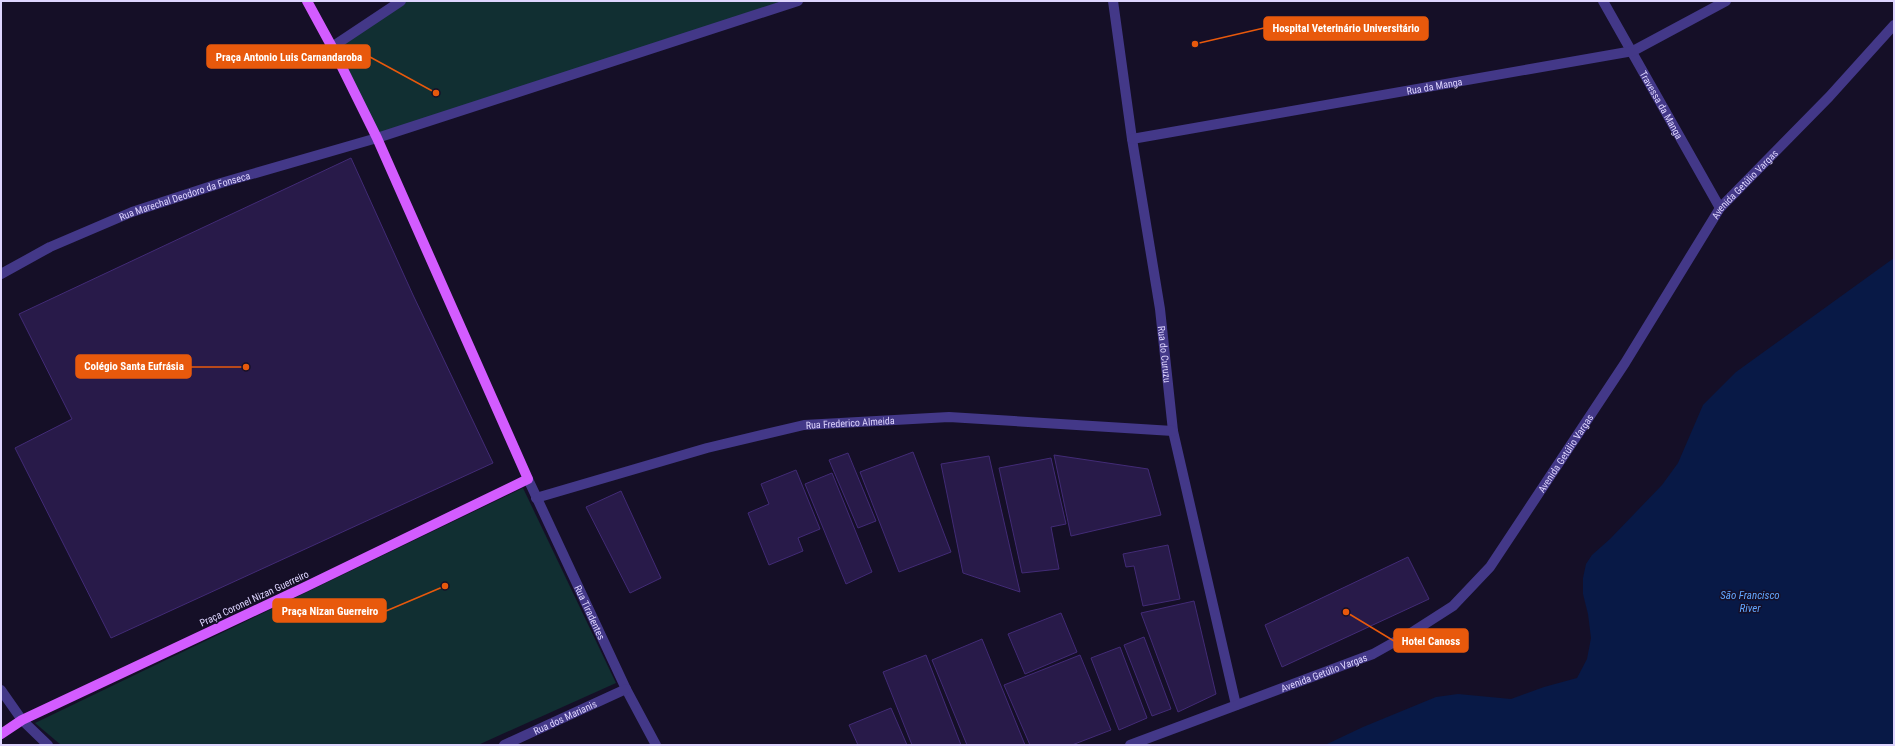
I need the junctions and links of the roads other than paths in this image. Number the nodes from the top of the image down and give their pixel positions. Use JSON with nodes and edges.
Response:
{"nodes":[{"id":1,"x":307,"y":1,"type":"edge"},
{"id":2,"x":401,"y":1,"type":"edge"},
{"id":3,"x":798,"y":1,"type":"edge"},
{"id":4,"x":1113,"y":1,"type":"edge"},
{"id":5,"x":1603,"y":1,"type":"edge"},
{"id":6,"x":1726,"y":1,"type":"edge"},
{"id":7,"x":784,"y":3,"type":"edge"},
{"id":8,"x":1894,"y":25,"type":"edge"},
{"id":9,"x":332,"y":47,"type":"junction"},
{"id":10,"x":1632,"y":51,"type":"junction"},
{"id":11,"x":377,"y":138,"type":"junction"},
{"id":12,"x":1132,"y":139,"type":"junction"},
{"id":13,"x":1720,"y":208,"type":"junction"},
{"id":14,"x":1,"y":274,"type":"edge"},
{"id":15,"x":1172,"y":431,"type":"junction"},
{"id":16,"x":528,"y":478,"type":"junction"},
{"id":17,"x":536,"y":498,"type":"junction"},
{"id":18,"x":626,"y":689,"type":"junction"},
{"id":19,"x":1,"y":690,"type":"edge"},
{"id":20,"x":1236,"y":705,"type":"junction"},
{"id":21,"x":22,"y":720,"type":"junction"},
{"id":22,"x":1,"y":734,"type":"edge"},
{"id":23,"x":48,"y":745,"type":"edge"},
{"id":24,"x":504,"y":745,"type":"edge"},
{"id":25,"x":656,"y":745,"type":"edge"},
{"id":26,"x":1130,"y":745,"type":"edge"}],
"edges":[{"from":1,"to":9,"type":"main road"},
{"from":2,"to":9,"type":"street"},
{"from":3,"to":7,"type":"street","name":"Rua Marechal Deodoro da Fonseca"},
{"from":4,"to":12,"type":"street","name":"Rua do Curuzu"},
{"from":5,"to":10,"type":"street","name":"Travessa da Manga"},
{"from":6,"to":10,"type":"street","name":"Rua da Manga"},
{"from":7,"to":11,"type":"street","name":"Rua Marechal Deodoro da Fonseca"},
{"from":8,"to":13,"type":"street","name":"Avenida Getúlio Vargas"},
{"from":9,"to":11,"type":"main road"},
{"from":10,"to":12,"type":"street","name":"Rua da Manga"},
{"from":10,"to":13,"type":"street","name":"Travessa da Manga"},
{"from":11,"to":14,"type":"street","name":"Rua Marechal Deodoro da Fonseca"},
{"from":11,"to":16,"type":"main road"},
{"from":12,"to":15,"type":"street","name":"Rua do Curuzu"},
{"from":13,"to":20,"type":"street","name":"Avenida Getúlio Vargas"},
{"from":15,"to":17,"type":"street","name":"Rua Frederico Almeida"},
{"from":15,"to":20,"type":"street","name":"Rua do Curuzu"},
{"from":16,"to":17,"type":"street","name":"Rua Tiradentes"},
{"from":16,"to":21,"type":"main road","name":"Praça Coronel Nizan Guerreiro"},
{"from":17,"to":18,"type":"street","name":"Rua Tiradentes"},
{"from":18,"to":24,"type":"street","name":"Rua dos Marianis"},
{"from":18,"to":25,"type":"street","name":"Rua Tiradentes"},
{"from":19,"to":21,"type":"street"},
{"from":20,"to":26,"type":"street","name":"Avenida Getúlio Vargas"},
{"from":21,"to":22,"type":"main road","name":"Praça Coronel Nizan Guerreiro"},
{"from":21,"to":23,"type":"street"}]}
